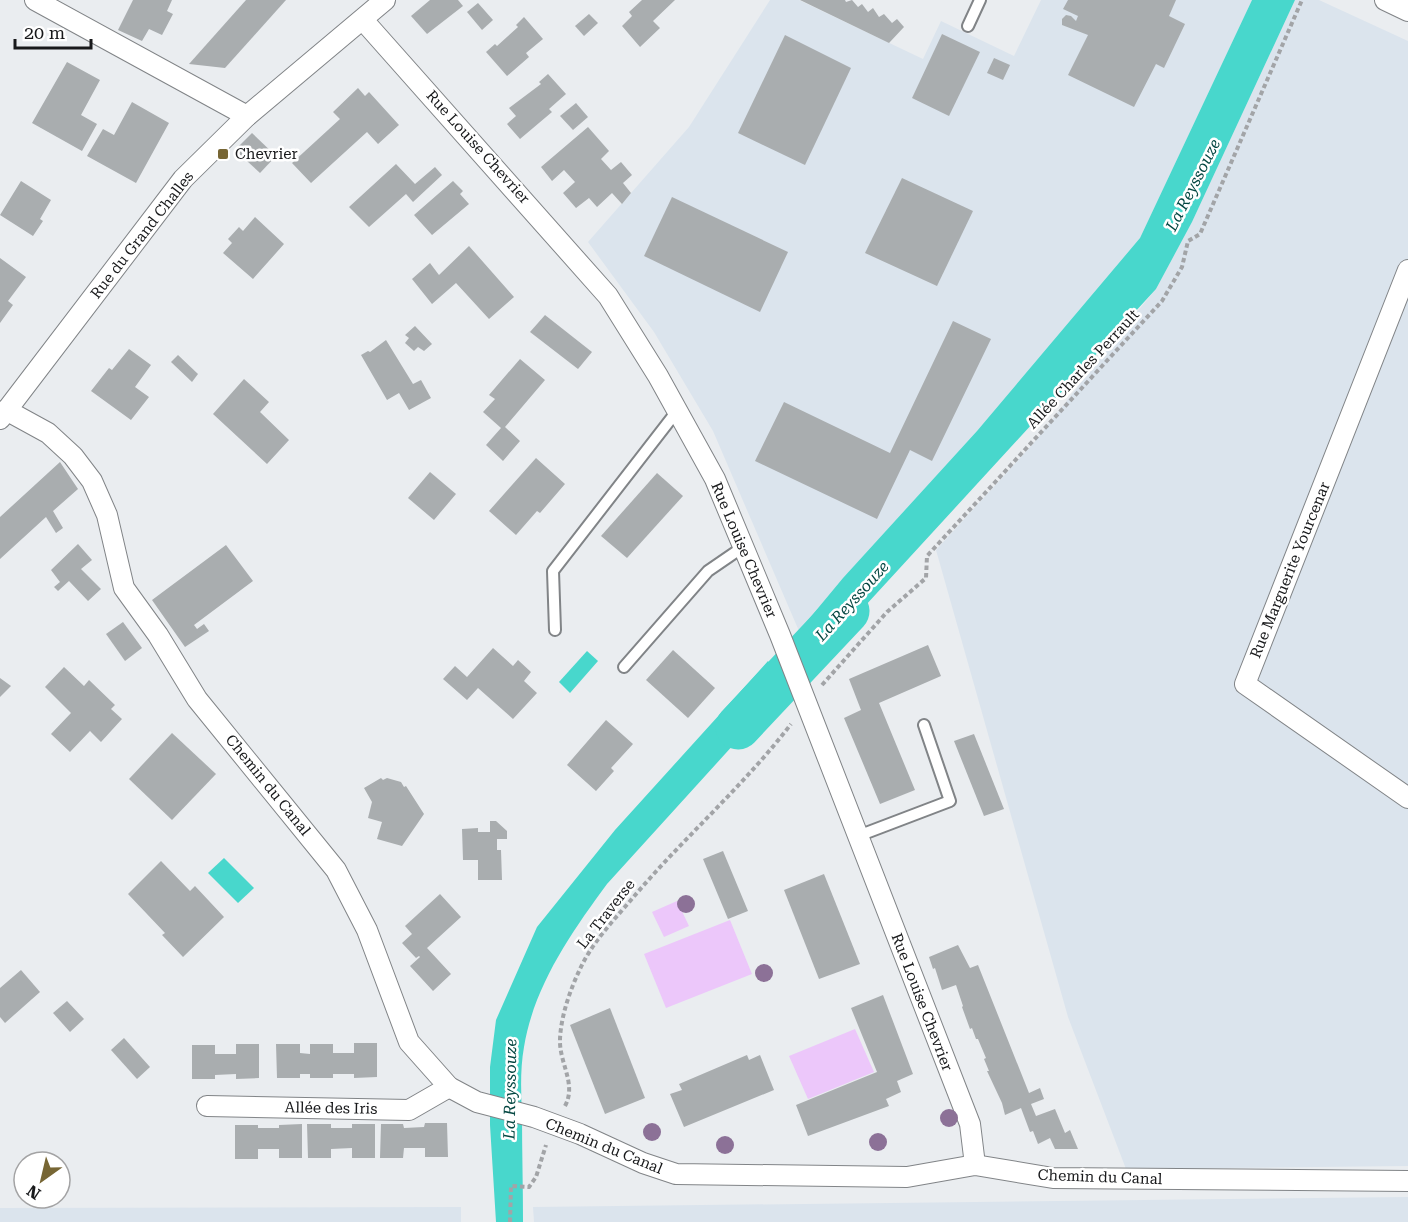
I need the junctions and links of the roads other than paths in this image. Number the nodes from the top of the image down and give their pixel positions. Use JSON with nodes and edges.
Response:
{"nodes":[{"id":1,"x":35,"y":0,"type":"edge"},
{"id":2,"x":385,"y":0,"type":"edge"},
{"id":3,"x":980,"y":0,"type":"edge"},
{"id":4,"x":1385,"y":0,"type":"edge"},
{"id":5,"x":1408,"y":11,"type":"edge"},
{"id":6,"x":363,"y":20,"type":"junction"},
{"id":7,"x":968,"y":26,"type":"dead end"},
{"id":8,"x":247,"y":116,"type":"junction"},
{"id":9,"x":1408,"y":270,"type":"edge"},
{"id":10,"x":677,"y":411,"type":"junction"},
{"id":11,"x":3,"y":414,"type":"edge"},
{"id":12,"x":743,"y":548,"type":"junction"},
{"id":13,"x":555,"y":630,"type":"dead end"},
{"id":14,"x":624,"y":667,"type":"dead end"},
{"id":15,"x":924,"y":725,"type":"dead end"},
{"id":16,"x":1408,"y":798,"type":"edge"},
{"id":17,"x":858,"y":836,"type":"junction"},
{"id":18,"x":449,"y":1087,"type":"junction"},
{"id":19,"x":207,"y":1106,"type":"dead end"},
{"id":20,"x":975,"y":1165,"type":"junction"},
{"id":21,"x":1408,"y":1181,"type":"edge"}],
"edges":[{"from":1,"to":8,"type":"street"},
{"from":2,"to":6,"type":"street","name":"Rue du Grand Challes"},
{"from":3,"to":7,"type":"lane"},
{"from":4,"to":5,"type":"street"},
{"from":6,"to":8,"type":"street","name":"Rue du Grand Challes"},
{"from":6,"to":10,"type":"street","name":"Rue Louise Chevrier"},
{"from":8,"to":11,"type":"street","name":"Rue du Grand Challes"},
{"from":9,"to":16,"type":"street","name":"Rue Marguerite Yourcenar"},
{"from":10,"to":12,"type":"street","name":"Rue Louise Chevrier"},
{"from":10,"to":13,"type":"lane"},
{"from":11,"to":18,"type":"street","name":"Chemin du Canal"},
{"from":12,"to":14,"type":"lane"},
{"from":12,"to":17,"type":"street","name":"Rue Louise Chevrier"},
{"from":15,"to":17,"type":"lane"},
{"from":17,"to":20,"type":"street","name":"Rue Louise Chevrier"},
{"from":18,"to":19,"type":"street","name":"Allée des Iris"},
{"from":18,"to":20,"type":"street","name":"Chemin du Canal"},
{"from":20,"to":21,"type":"street","name":"Chemin du Canal"}]}
